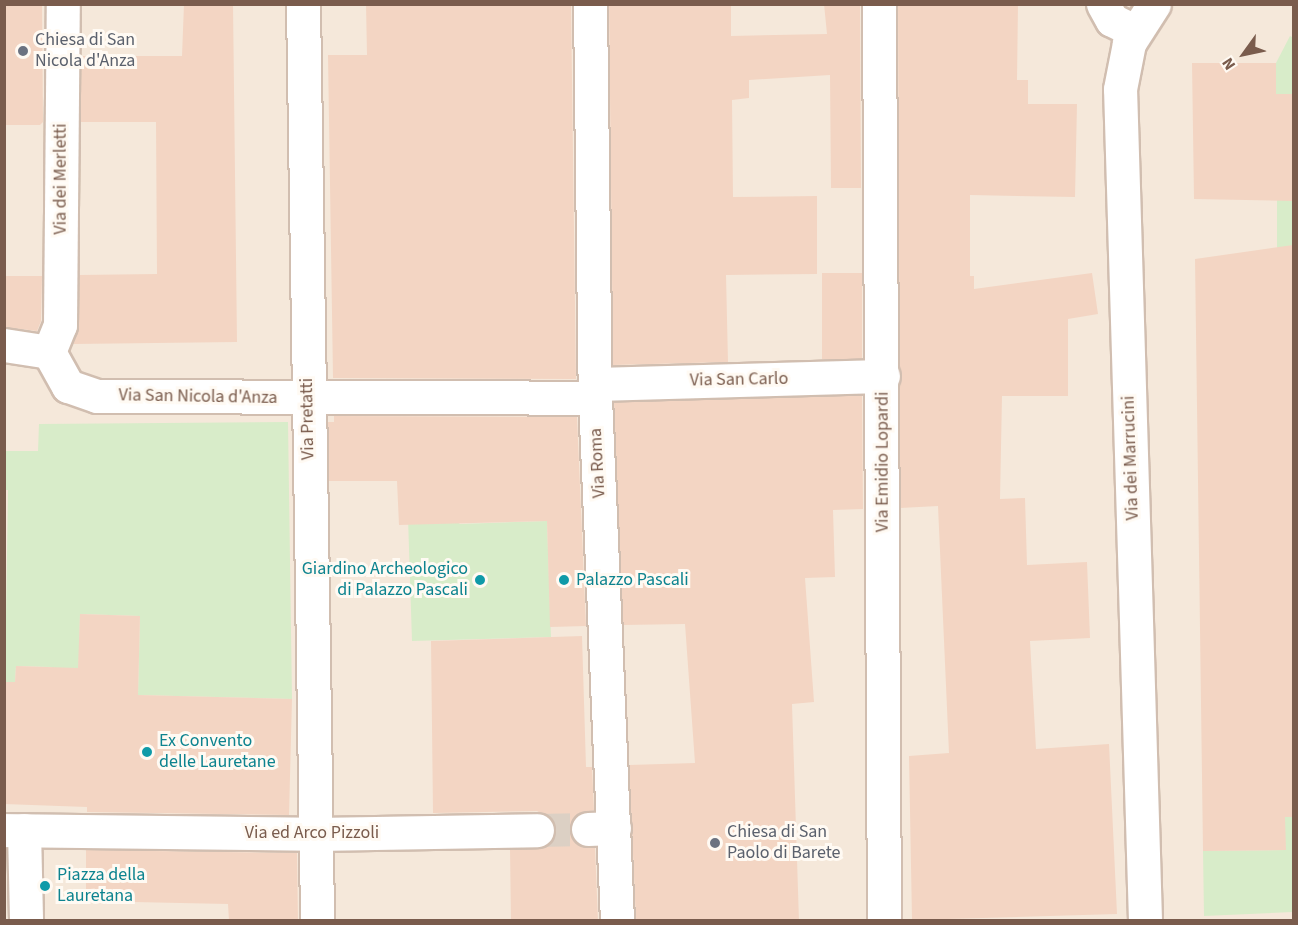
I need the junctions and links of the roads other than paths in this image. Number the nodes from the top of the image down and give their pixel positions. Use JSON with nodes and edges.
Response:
{"nodes":[{"id":1,"x":63,"y":4,"type":"edge"},
{"id":2,"x":303,"y":4,"type":"edge"},
{"id":3,"x":590,"y":4,"type":"edge"},
{"id":4,"x":879,"y":4,"type":"edge"},
{"id":5,"x":1103,"y":4,"type":"edge"},
{"id":6,"x":1154,"y":4,"type":"edge"},
{"id":7,"x":1135,"y":32,"type":"junction"},
{"id":8,"x":4,"y":345,"type":"edge"},
{"id":9,"x":49,"y":352,"type":"junction"},
{"id":10,"x":883,"y":376,"type":"junction"},
{"id":11,"x":595,"y":391,"type":"junction"},
{"id":12,"x":307,"y":399,"type":"junction"},
{"id":13,"x":14,"y":830,"type":"edge"},
{"id":14,"x":537,"y":830,"type":"tunnel mouth"},
{"id":15,"x":316,"y":834,"type":"junction"},
{"id":16,"x":26,"y":921,"type":"edge"},
{"id":17,"x":317,"y":921,"type":"edge"},
{"id":18,"x":617,"y":921,"type":"edge"},
{"id":19,"x":884,"y":921,"type":"edge"},
{"id":20,"x":1145,"y":921,"type":"edge"}],
"edges":[{"from":1,"to":9,"type":"street","name":"Via dei Merletti"},
{"from":2,"to":12,"type":"street","name":"Via Pretatti"},
{"from":3,"to":11,"type":"street","name":"Via Roma"},
{"from":4,"to":10,"type":"street","name":"Via Emidio Lopardi"},
{"from":5,"to":7,"type":"street"},
{"from":6,"to":7,"type":"street","name":"Via dei Marrucini"},
{"from":7,"to":20,"type":"street","name":"Via dei Marrucini"},
{"from":8,"to":9,"type":"street"},
{"from":9,"to":12,"type":"street","name":"Via San Nicola d'Anza"},
{"from":10,"to":11,"type":"street","name":"Via San Carlo"},
{"from":10,"to":19,"type":"street","name":"Via Emidio Lopardi"},
{"from":11,"to":12,"type":"street","name":"Via San Nicola d'Anza"},
{"from":11,"to":18,"type":"street","name":"Via Roma"},
{"from":12,"to":15,"type":"street","name":"Via Pretatti"},
{"from":13,"to":15,"type":"street","name":"Via ed Arco Pizzoli"},
{"from":13,"to":16,"type":"street"},
{"from":14,"to":15,"type":"street","name":"Via ed Arco Pizzoli"},
{"from":15,"to":17,"type":"street","name":"Via Pretatti"}]}
